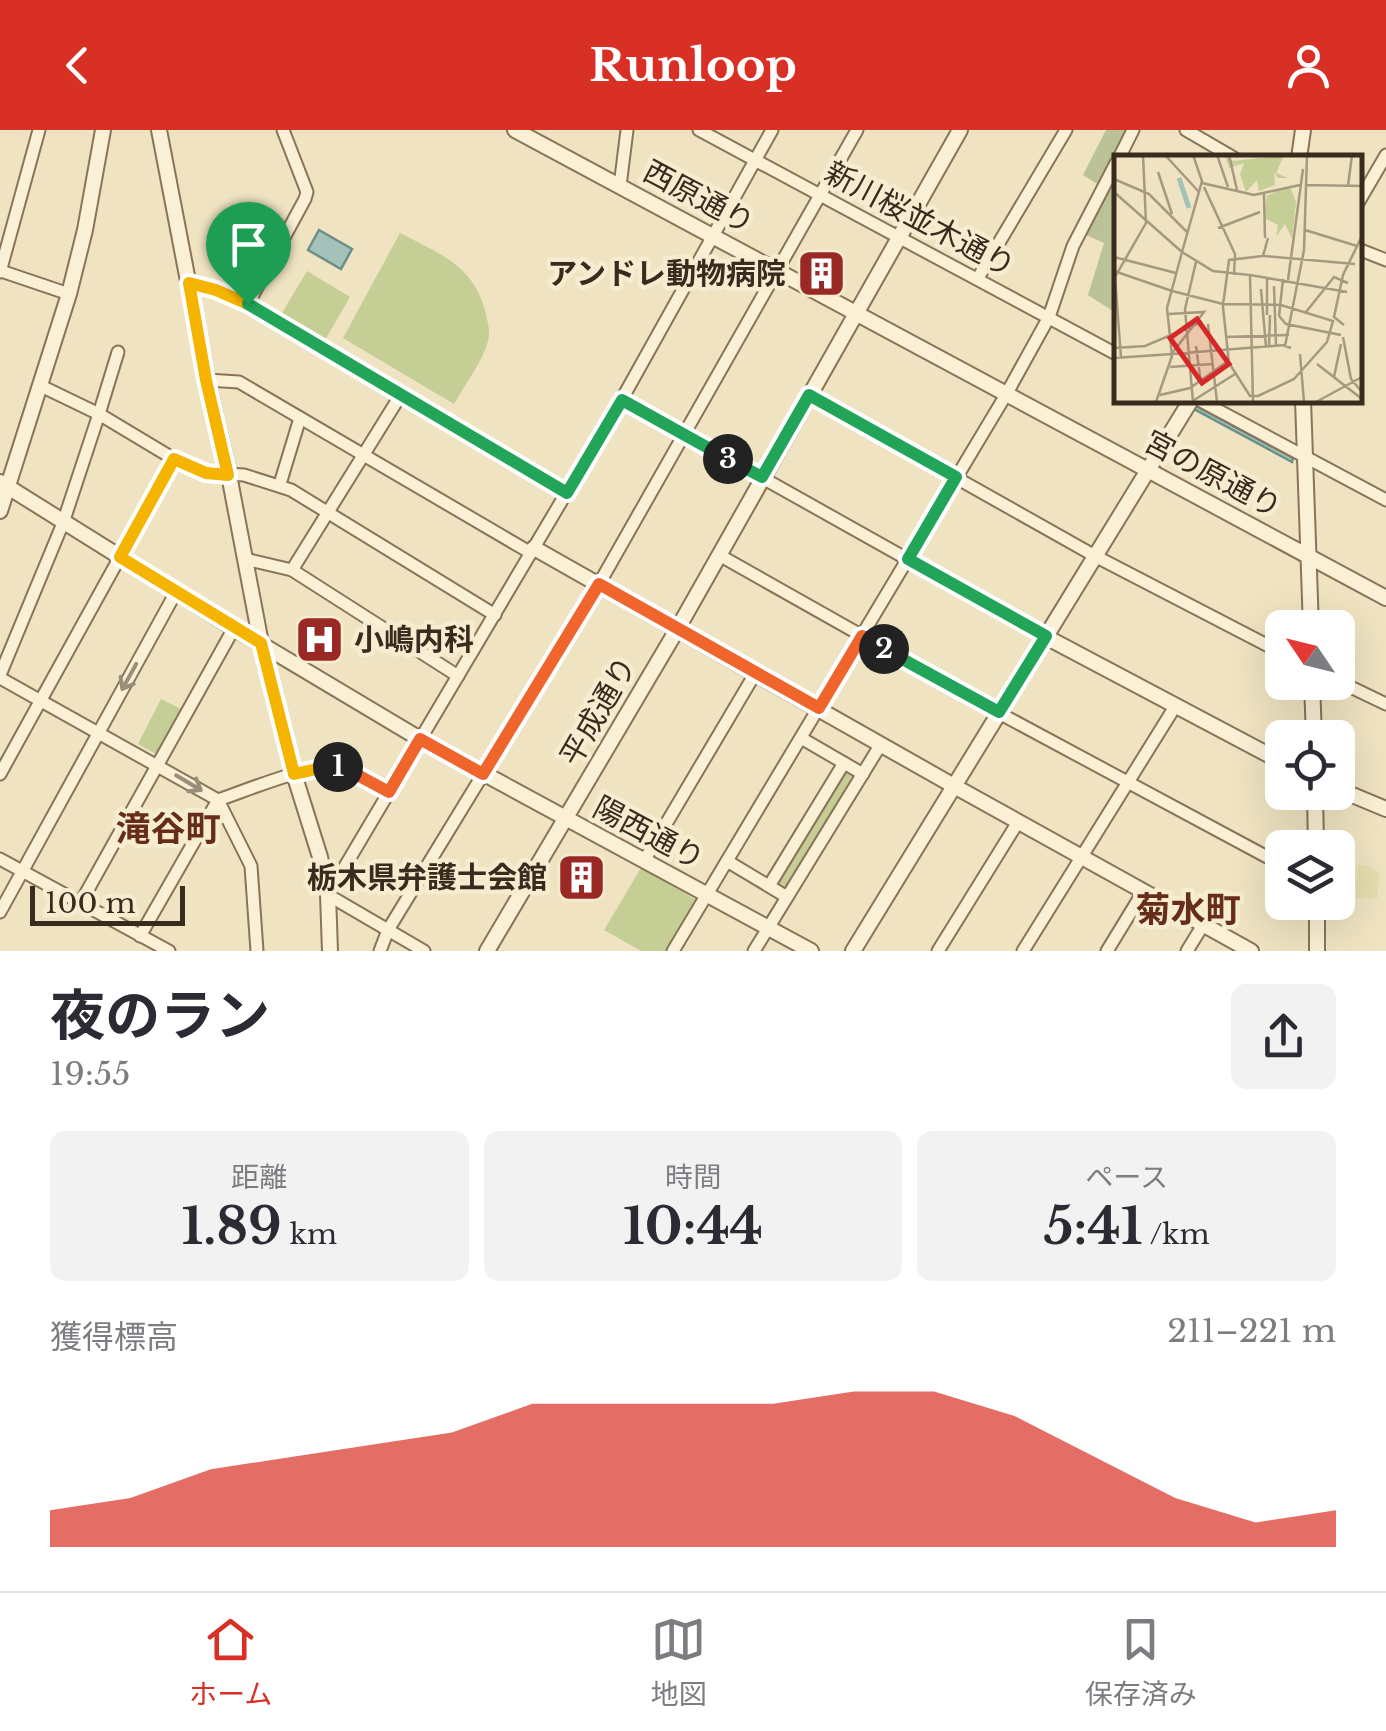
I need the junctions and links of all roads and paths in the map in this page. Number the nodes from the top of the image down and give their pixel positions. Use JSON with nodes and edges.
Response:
{"nodes":[{"id":1,"x":38,"y":130,"type":"edge"},
{"id":2,"x":103,"y":130,"type":"edge"},
{"id":3,"x":159,"y":130,"type":"edge"},
{"id":4,"x":283,"y":130,"type":"edge"},
{"id":5,"x":515,"y":130,"type":"edge"},
{"id":6,"x":627,"y":130,"type":"edge"},
{"id":7,"x":699,"y":130,"type":"edge"},
{"id":8,"x":772,"y":130,"type":"edge"},
{"id":9,"x":857,"y":130,"type":"edge"},
{"id":10,"x":960,"y":130,"type":"edge"},
{"id":11,"x":1066,"y":130,"type":"edge"},
{"id":12,"x":1133,"y":130,"type":"edge"},
{"id":13,"x":1186,"y":130,"type":"edge"},
{"id":14,"x":1303,"y":130,"type":"edge"},
{"id":15,"x":1208,"y":135,"type":"edge"},
{"id":16,"x":1120,"y":155,"type":"edge"},
{"id":17,"x":1231,"y":155,"type":"edge"},
{"id":18,"x":1299,"y":155,"type":"edge"},
{"id":19,"x":1386,"y":156,"type":"edge"},
{"id":20,"x":755,"y":160,"type":"junction"},
{"id":21,"x":1114,"y":168,"type":"edge"},
{"id":22,"x":620,"y":186,"type":"junction"},
{"id":23,"x":820,"y":194,"type":"junction"},
{"id":24,"x":1361,"y":199,"type":"edge"},
{"id":25,"x":713,"y":236,"type":"junction"},
{"id":26,"x":899,"y":237,"type":"junction"},
{"id":27,"x":4,"y":248,"type":"edge"},
{"id":28,"x":1361,"y":250,"type":"edge"},
{"id":29,"x":1386,"y":260,"type":"edge"},
{"id":30,"x":777,"y":270,"type":"junction"},
{"id":31,"x":0,"y":272,"type":"edge"},
{"id":32,"x":978,"y":278,"type":"junction"},
{"id":33,"x":189,"y":283,"type":"junction"},
{"id":34,"x":69,"y":294,"type":"junction"},
{"id":35,"x":248,"y":304,"type":"junction"},
{"id":36,"x":856,"y":312,"type":"junction"},
{"id":37,"x":1049,"y":318,"type":"junction"},
{"id":38,"x":118,"y":352,"type":"dead end"},
{"id":39,"x":1114,"y":353,"type":"edge"},
{"id":40,"x":206,"y":380,"type":"junction"},
{"id":41,"x":41,"y":386,"type":"junction"},
{"id":42,"x":1006,"y":394,"type":"junction"},
{"id":43,"x":809,"y":395,"type":"junction"},
{"id":44,"x":400,"y":396,"type":"junction"},
{"id":45,"x":622,"y":400,"type":"junction"},
{"id":46,"x":1190,"y":402,"type":"edge"},
{"id":47,"x":1203,"y":402,"type":"edge"},
{"id":48,"x":1303,"y":402,"type":"edge"},
{"id":49,"x":99,"y":414,"type":"junction"},
{"id":50,"x":300,"y":418,"type":"junction"},
{"id":51,"x":684,"y":434,"type":"junction"},
{"id":52,"x":363,"y":455,"type":"junction"},
{"id":53,"x":1306,"y":456,"type":"junction"},
{"id":54,"x":174,"y":459,"type":"junction"},
{"id":55,"x":1148,"y":470,"type":"junction"},
{"id":56,"x":228,"y":475,"type":"junction"},
{"id":57,"x":762,"y":477,"type":"junction"},
{"id":58,"x":956,"y":477,"type":"junction"},
{"id":59,"x":280,"y":484,"type":"junction"},
{"id":60,"x":4,"y":485,"type":"edge"},
{"id":61,"x":567,"y":493,"type":"junction"},
{"id":62,"x":1386,"y":500,"type":"edge"},
{"id":63,"x":0,"y":511,"type":"edge"},
{"id":64,"x":328,"y":511,"type":"junction"},
{"id":65,"x":63,"y":523,"type":"junction"},
{"id":66,"x":533,"y":550,"type":"junction"},
{"id":67,"x":719,"y":555,"type":"junction"},
{"id":68,"x":1095,"y":556,"type":"junction"},
{"id":69,"x":1308,"y":556,"type":"junction"},
{"id":70,"x":120,"y":557,"type":"junction"},
{"id":71,"x":245,"y":559,"type":"junction"},
{"id":72,"x":908,"y":559,"type":"junction"},
{"id":73,"x":292,"y":570,"type":"junction"},
{"id":74,"x":599,"y":584,"type":"junction"},
{"id":75,"x":176,"y":592,"type":"junction"},
{"id":76,"x":1386,"y":598,"type":"edge"},
{"id":77,"x":1310,"y":610,"type":"edge"},
{"id":78,"x":495,"y":615,"type":"junction"},
{"id":79,"x":234,"y":628,"type":"junction"},
{"id":80,"x":678,"y":628,"type":"junction"},
{"id":81,"x":862,"y":636,"type":"junction"},
{"id":82,"x":1046,"y":636,"type":"junction"},
{"id":83,"x":261,"y":643,"type":"junction"},
{"id":84,"x":1265,"y":644,"type":"edge"},
{"id":85,"x":756,"y":672,"type":"junction"},
{"id":86,"x":458,"y":676,"type":"junction"},
{"id":87,"x":0,"y":677,"type":"edge"},
{"id":88,"x":1355,"y":689,"type":"edge"},
{"id":89,"x":40,"y":700,"type":"junction"},
{"id":90,"x":1386,"y":704,"type":"edge"},
{"id":91,"x":1176,"y":706,"type":"junction"},
{"id":92,"x":819,"y":708,"type":"junction"},
{"id":93,"x":999,"y":712,"type":"junction"},
{"id":94,"x":99,"y":732,"type":"junction"},
{"id":95,"x":802,"y":738,"type":"junction"},
{"id":96,"x":420,"y":739,"type":"junction"},
{"id":97,"x":881,"y":744,"type":"junction"},
{"id":98,"x":1265,"y":753,"type":"edge"},
{"id":99,"x":844,"y":763,"type":"junction"},
{"id":100,"x":157,"y":764,"type":"junction"},
{"id":101,"x":0,"y":774,"type":"edge"},
{"id":102,"x":294,"y":774,"type":"junction"},
{"id":103,"x":483,"y":774,"type":"junction"},
{"id":104,"x":863,"y":774,"type":"junction"},
{"id":105,"x":1128,"y":782,"type":"junction"},
{"id":106,"x":954,"y":786,"type":"junction"},
{"id":107,"x":389,"y":792,"type":"junction"},
{"id":108,"x":1355,"y":796,"type":"edge"},
{"id":109,"x":218,"y":800,"type":"junction"},
{"id":110,"x":1386,"y":810,"type":"edge"},
{"id":111,"x":566,"y":820,"type":"junction"},
{"id":112,"x":1018,"y":822,"type":"junction"},
{"id":113,"x":1080,"y":856,"type":"junction"},
{"id":114,"x":1265,"y":856,"type":"edge"},
{"id":115,"x":0,"y":859,"type":"edge"},
{"id":116,"x":644,"y":861,"type":"junction"},
{"id":117,"x":727,"y":861,"type":"junction"},
{"id":118,"x":22,"y":871,"type":"junction"},
{"id":119,"x":769,"y":886,"type":"junction"},
{"id":120,"x":1143,"y":892,"type":"junction"},
{"id":121,"x":707,"y":894,"type":"junction"},
{"id":122,"x":328,"y":895,"type":"junction"},
{"id":123,"x":787,"y":897,"type":"junction"},
{"id":124,"x":81,"y":902,"type":"junction"},
{"id":125,"x":0,"y":912,"type":"edge"},
{"id":126,"x":1317,"y":920,"type":"edge"},
{"id":127,"x":1203,"y":924,"type":"junction"},
{"id":128,"x":768,"y":928,"type":"junction"},
{"id":129,"x":388,"y":930,"type":"junction"},
{"id":130,"x":140,"y":936,"type":"junction"},
{"id":131,"x":169,"y":951,"type":"edge"},
{"id":132,"x":257,"y":951,"type":"edge"},
{"id":133,"x":330,"y":951,"type":"edge"},
{"id":134,"x":380,"y":951,"type":"edge"},
{"id":135,"x":424,"y":951,"type":"edge"},
{"id":136,"x":487,"y":951,"type":"edge"},
{"id":137,"x":673,"y":951,"type":"edge"},
{"id":138,"x":754,"y":951,"type":"edge"},
{"id":139,"x":811,"y":951,"type":"edge"},
{"id":140,"x":853,"y":951,"type":"edge"},
{"id":141,"x":938,"y":951,"type":"edge"},
{"id":142,"x":1023,"y":951,"type":"edge"},
{"id":143,"x":1107,"y":951,"type":"edge"},
{"id":144,"x":1187,"y":951,"type":"edge"},
{"id":145,"x":1251,"y":951,"type":"edge"},
{"id":146,"x":1317,"y":951,"type":"edge"}],
"edges":[{"from":1,"to":27,"type":"street"},
{"from":2,"to":34,"type":"street"},
{"from":3,"to":33,"type":"street"},
{"from":4,"to":35,"type":"street"},
{"from":5,"to":22,"type":"street","name":"西原通り"},
{"from":6,"to":22,"type":"street"},
{"from":7,"to":20,"type":"street","name":"新川桜並木通り"},
{"from":8,"to":20,"type":"street"},
{"from":9,"to":23,"type":"street"},
{"from":10,"to":26,"type":"street","name":"平成通り"},
{"from":11,"to":32,"type":"street"},
{"from":12,"to":16,"type":"street"},
{"from":13,"to":15,"type":"street"},
{"from":14,"to":18,"type":"street"},
{"from":15,"to":17,"type":"street"},
{"from":19,"to":24,"type":"street"},
{"from":20,"to":23,"type":"street","name":"新川桜並木通り"},
{"from":20,"to":25,"type":"street"},
{"from":21,"to":37,"type":"street"},
{"from":22,"to":25,"type":"street","name":"西原通り"},
{"from":23,"to":26,"type":"street","name":"新川桜並木通り"},
{"from":23,"to":30,"type":"street"},
{"from":25,"to":30,"type":"street","name":"西原通り"},
{"from":25,"to":45,"type":"street"},
{"from":26,"to":32,"type":"street","name":"新川桜並木通り"},
{"from":26,"to":36,"type":"street","name":"平成通り"},
{"from":27,"to":31,"type":"street"},
{"from":28,"to":29,"type":"street"},
{"from":30,"to":36,"type":"street","name":"西原通り"},
{"from":30,"to":51,"type":"street"},
{"from":31,"to":34,"type":"street"},
{"from":32,"to":37,"type":"street","name":"新川桜並木通り"},
{"from":33,"to":35,"type":"street"},
{"from":33,"to":40,"type":"street"},
{"from":34,"to":41,"type":"street"},
{"from":35,"to":44,"type":"street"},
{"from":36,"to":42,"type":"street","name":"宮の原通り"},
{"from":36,"to":43,"type":"street","name":"平成通り"},
{"from":37,"to":39,"type":"street","name":"新川桜並木通り"},
{"from":37,"to":42,"type":"street"},
{"from":38,"to":49,"type":"street"},
{"from":40,"to":50,"type":"street"},
{"from":40,"to":56,"type":"street"},
{"from":41,"to":49,"type":"street"},
{"from":41,"to":60,"type":"street"},
{"from":42,"to":55,"type":"street","name":"宮の原通り"},
{"from":42,"to":58,"type":"street"},
{"from":43,"to":57,"type":"street","name":"平成通り"},
{"from":43,"to":58,"type":"street"},
{"from":44,"to":52,"type":"street"},
{"from":44,"to":61,"type":"street"},
{"from":45,"to":51,"type":"street"},
{"from":45,"to":61,"type":"street"},
{"from":46,"to":55,"type":"street"},
{"from":47,"to":53,"type":"street"},
{"from":48,"to":53,"type":"street"},
{"from":49,"to":54,"type":"street"},
{"from":49,"to":65,"type":"street"},
{"from":50,"to":52,"type":"street"},
{"from":50,"to":59,"type":"street"},
{"from":51,"to":57,"type":"street"},
{"from":51,"to":74,"type":"street"},
{"from":52,"to":64,"type":"street"},
{"from":52,"to":66,"type":"street"},
{"from":53,"to":62,"type":"street"},
{"from":53,"to":69,"type":"street"},
{"from":54,"to":56,"type":"street"},
{"from":54,"to":70,"type":"street"},
{"from":55,"to":68,"type":"street"},
{"from":55,"to":69,"type":"street","name":"宮の原通り"},
{"from":56,"to":59,"type":"street"},
{"from":56,"to":71,"type":"street"},
{"from":57,"to":67,"type":"street","name":"平成通り"},
{"from":57,"to":72,"type":"street"},
{"from":58,"to":68,"type":"street"},
{"from":58,"to":72,"type":"street"},
{"from":59,"to":64,"type":"street"},
{"from":60,"to":63,"type":"street"},
{"from":60,"to":65,"type":"street","name":"陽西通り"},
{"from":61,"to":66,"type":"street"},
{"from":64,"to":73,"type":"street"},
{"from":64,"to":78,"type":"street"},
{"from":65,"to":70,"type":"street","name":"陽西通り"},
{"from":65,"to":87,"type":"street"},
{"from":66,"to":74,"type":"street"},
{"from":66,"to":78,"type":"street"},
{"from":67,"to":80,"type":"street","name":"平成通り"},
{"from":67,"to":81,"type":"street"},
{"from":68,"to":82,"type":"street"},
{"from":68,"to":84,"type":"street"},
{"from":69,"to":76,"type":"street","name":"宮の原通り"},
{"from":69,"to":77,"type":"street"},
{"from":70,"to":75,"type":"street","name":"陽西通り"},
{"from":70,"to":89,"type":"street"},
{"from":71,"to":73,"type":"street"},
{"from":71,"to":83,"type":"street"},
{"from":72,"to":81,"type":"street"},
{"from":72,"to":82,"type":"street"},
{"from":73,"to":86,"type":"street"},
{"from":74,"to":80,"type":"street"},
{"from":74,"to":103,"type":"street"},
{"from":75,"to":79,"type":"street","name":"陽西通り"},
{"from":75,"to":94,"type":"street","one_way":true},
{"from":78,"to":86,"type":"street"},
{"from":79,"to":83,"type":"street","name":"陽西通り"},
{"from":79,"to":100,"type":"street"},
{"from":80,"to":85,"type":"street"},
{"from":80,"to":111,"type":"street","name":"平成通り"},
{"from":81,"to":92,"type":"street"},
{"from":81,"to":93,"type":"street"},
{"from":82,"to":91,"type":"street"},
{"from":82,"to":93,"type":"street"},
{"from":83,"to":96,"type":"street","name":"陽西通り"},
{"from":83,"to":102,"type":"street"},
{"from":85,"to":92,"type":"street"},
{"from":85,"to":116,"type":"street"},
{"from":86,"to":96,"type":"street"},
{"from":87,"to":89,"type":"street"},
{"from":88,"to":90,"type":"street"},
{"from":89,"to":94,"type":"street"},
{"from":89,"to":101,"type":"street"},
{"from":91,"to":98,"type":"street"},
{"from":91,"to":105,"type":"street"},
{"from":92,"to":95,"type":"street"},
{"from":92,"to":97,"type":"street"},
{"from":93,"to":105,"type":"street"},
{"from":93,"to":106,"type":"street"},
{"from":94,"to":100,"type":"street"},
{"from":94,"to":118,"type":"street"},
{"from":95,"to":99,"type":"street"},
{"from":95,"to":117,"type":"street"},
{"from":96,"to":103,"type":"street","name":"陽西通り"},
{"from":96,"to":107,"type":"street"},
{"from":97,"to":104,"type":"street"},
{"from":97,"to":106,"type":"street"},
{"from":99,"to":104,"type":"street"},
{"from":99,"to":119,"type":"street"},
{"from":100,"to":109,"type":"street","one_way":true},
{"from":100,"to":124,"type":"street"},
{"from":102,"to":107,"type":"street"},
{"from":102,"to":109,"type":"street"},
{"from":102,"to":122,"type":"street"},
{"from":103,"to":111,"type":"street","name":"陽西通り"},
{"from":103,"to":129,"type":"street"},
{"from":104,"to":123,"type":"street"},
{"from":105,"to":113,"type":"street"},
{"from":105,"to":114,"type":"street"},
{"from":106,"to":112,"type":"street"},
{"from":106,"to":140,"type":"street"},
{"from":107,"to":122,"type":"street"},
{"from":108,"to":110,"type":"street"},
{"from":109,"to":130,"type":"street"},
{"from":109,"to":132,"type":"street"},
{"from":111,"to":116,"type":"street","name":"陽西通り"},
{"from":111,"to":136,"type":"street","name":"平成通り"},
{"from":112,"to":113,"type":"street"},
{"from":112,"to":141,"type":"street"},
{"from":113,"to":120,"type":"street"},
{"from":113,"to":142,"type":"street"},
{"from":115,"to":118,"type":"street"},
{"from":116,"to":121,"type":"street","name":"陽西通り"},
{"from":117,"to":119,"type":"street"},
{"from":117,"to":121,"type":"street"},
{"from":118,"to":124,"type":"street"},
{"from":118,"to":125,"type":"street"},
{"from":119,"to":123,"type":"street"},
{"from":120,"to":127,"type":"street"},
{"from":120,"to":143,"type":"street"},
{"from":121,"to":128,"type":"street","name":"陽西通り"},
{"from":121,"to":137,"type":"street"},
{"from":122,"to":129,"type":"street"},
{"from":122,"to":133,"type":"street"},
{"from":123,"to":128,"type":"street"},
{"from":124,"to":130,"type":"street"},
{"from":126,"to":146,"type":"street"},
{"from":127,"to":144,"type":"street"},
{"from":127,"to":145,"type":"street"},
{"from":128,"to":138,"type":"street"},
{"from":128,"to":139,"type":"street","name":"陽西通り"},
{"from":129,"to":134,"type":"street"},
{"from":129,"to":135,"type":"street"},
{"from":130,"to":131,"type":"street"}]}
